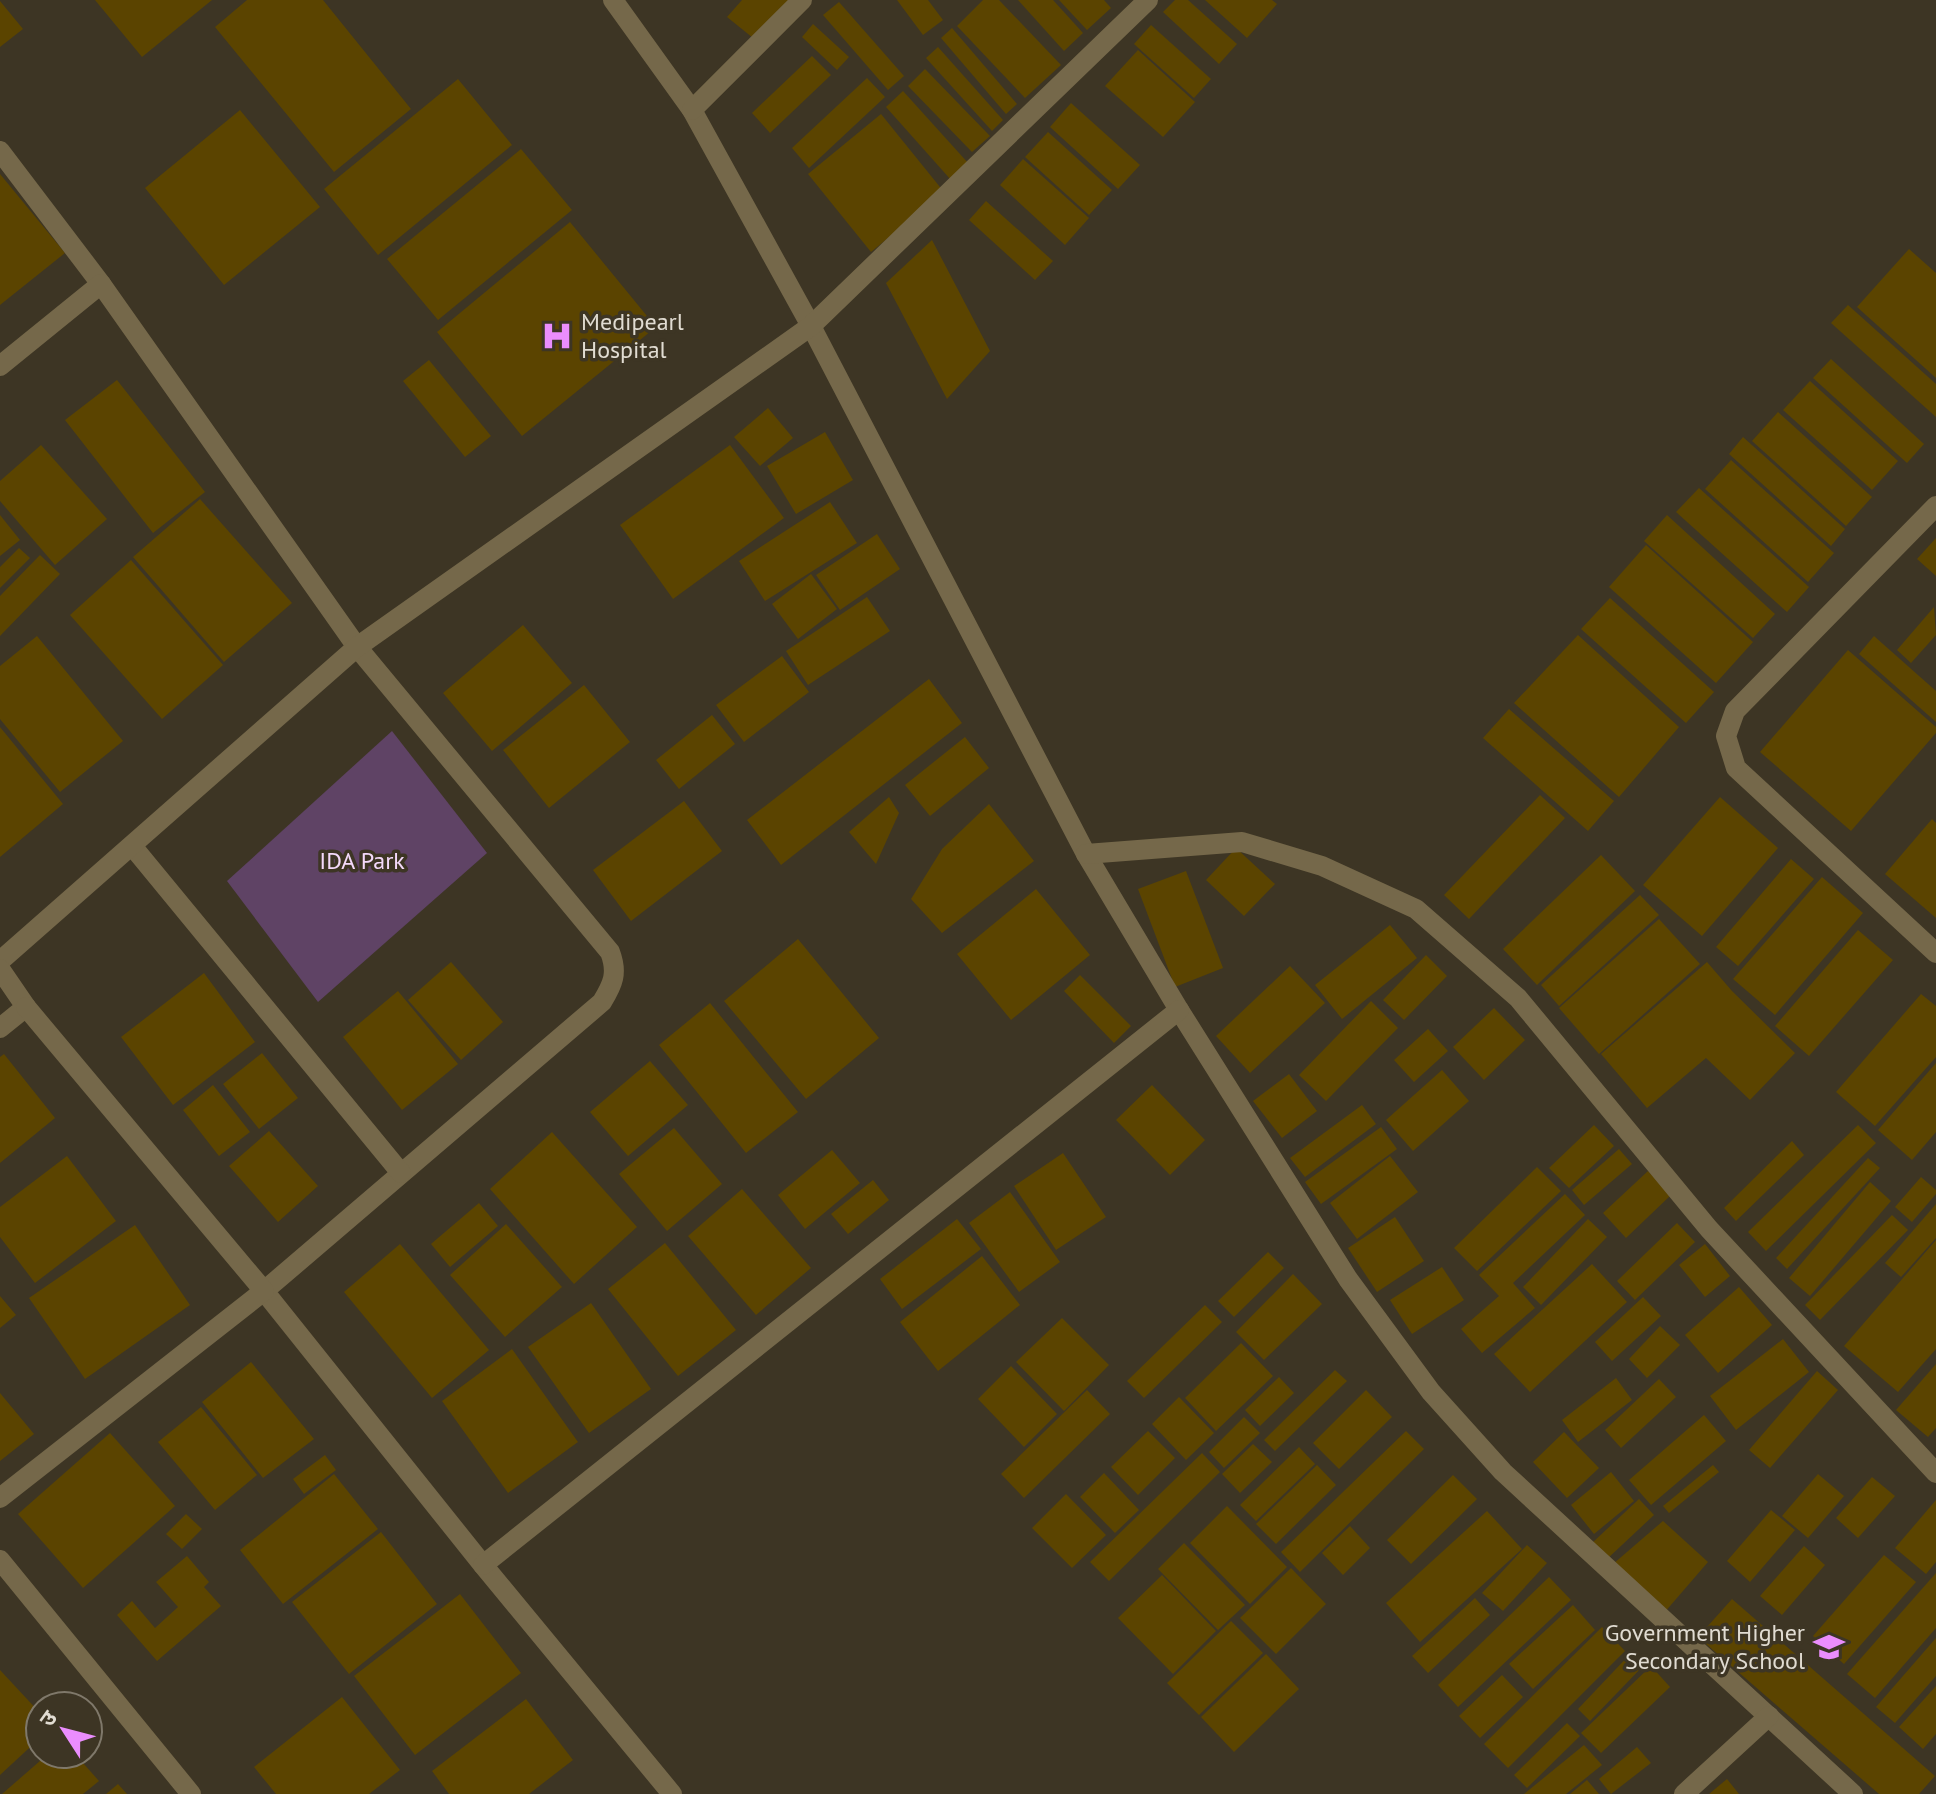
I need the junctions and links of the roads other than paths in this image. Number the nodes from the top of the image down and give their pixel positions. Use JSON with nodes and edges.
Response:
{"nodes":[{"id":1,"x":613,"y":0,"type":"edge"},
{"id":2,"x":802,"y":0,"type":"edge"},
{"id":3,"x":1148,"y":0,"type":"edge"},
{"id":4,"x":692,"y":110,"type":"junction"},
{"id":5,"x":0,"y":151,"type":"edge"},
{"id":6,"x":101,"y":284,"type":"junction"},
{"id":7,"x":811,"y":326,"type":"junction"},
{"id":8,"x":0,"y":366,"type":"edge"},
{"id":9,"x":1936,"y":506,"type":"edge"},
{"id":10,"x":357,"y":647,"type":"junction"},
{"id":11,"x":133,"y":847,"type":"junction"},
{"id":12,"x":1086,"y":854,"type":"junction"},
{"id":13,"x":1933,"y":945,"type":"edge"},
{"id":14,"x":0,"y":961,"type":"edge"},
{"id":15,"x":0,"y":969,"type":"edge"},
{"id":16,"x":26,"y":1007,"type":"junction"},
{"id":17,"x":1179,"y":1010,"type":"junction"},
{"id":18,"x":0,"y":1028,"type":"edge"},
{"id":19,"x":401,"y":1173,"type":"junction"},
{"id":20,"x":264,"y":1291,"type":"junction"},
{"id":21,"x":1936,"y":1473,"type":"edge"},
{"id":22,"x":0,"y":1498,"type":"edge"},
{"id":23,"x":0,"y":1560,"type":"edge"},
{"id":24,"x":483,"y":1565,"type":"junction"},
{"id":25,"x":1769,"y":1716,"type":"junction"},
{"id":26,"x":191,"y":1794,"type":"edge"},
{"id":27,"x":672,"y":1794,"type":"edge"},
{"id":28,"x":1684,"y":1794,"type":"edge"},
{"id":29,"x":1853,"y":1794,"type":"edge"}],
"edges":[{"from":1,"to":4,"type":"street"},
{"from":2,"to":4,"type":"street"},
{"from":3,"to":7,"type":"street"},
{"from":4,"to":7,"type":"street"},
{"from":5,"to":6,"type":"street"},
{"from":6,"to":8,"type":"street"},
{"from":6,"to":10,"type":"street"},
{"from":7,"to":10,"type":"street"},
{"from":7,"to":12,"type":"street"},
{"from":9,"to":13,"type":"street"},
{"from":10,"to":11,"type":"street"},
{"from":10,"to":19,"type":"street"},
{"from":11,"to":14,"type":"street"},
{"from":11,"to":19,"type":"street"},
{"from":12,"to":17,"type":"street"},
{"from":12,"to":21,"type":"street"},
{"from":15,"to":16,"type":"street"},
{"from":16,"to":18,"type":"street"},
{"from":16,"to":20,"type":"street"},
{"from":17,"to":24,"type":"street"},
{"from":17,"to":25,"type":"street"},
{"from":19,"to":20,"type":"street"},
{"from":20,"to":22,"type":"street"},
{"from":20,"to":24,"type":"street"},
{"from":23,"to":26,"type":"street"},
{"from":24,"to":27,"type":"street"},
{"from":25,"to":28,"type":"street"},
{"from":25,"to":29,"type":"street"}]}
